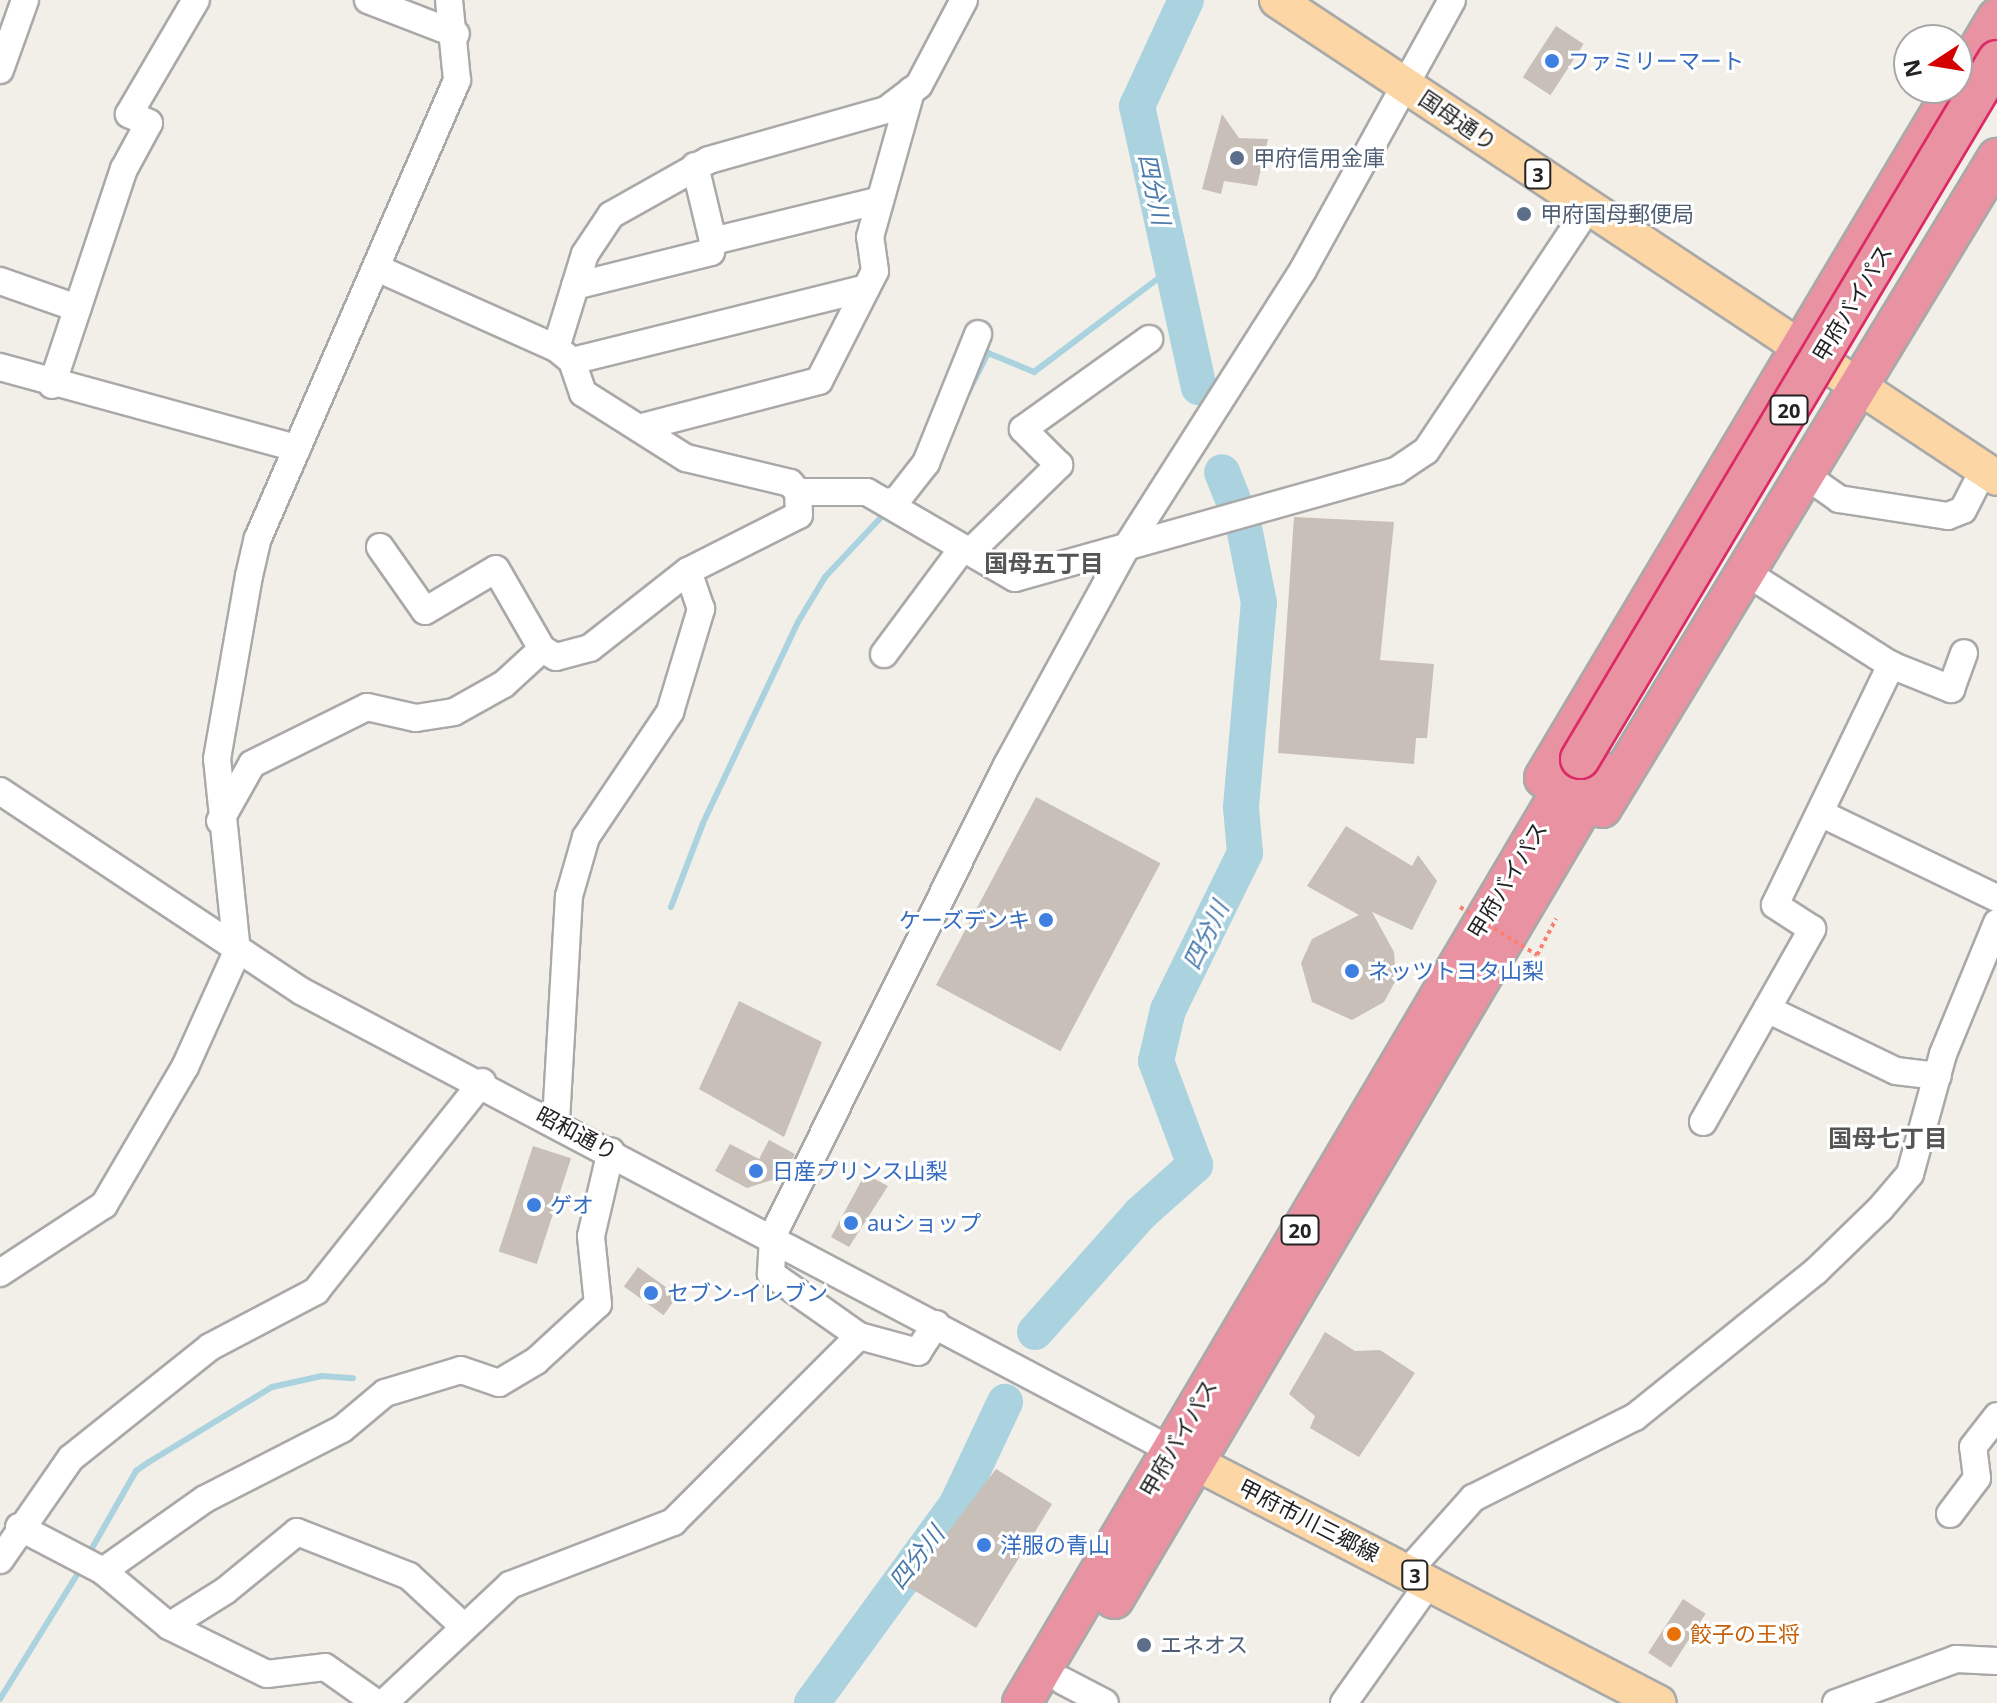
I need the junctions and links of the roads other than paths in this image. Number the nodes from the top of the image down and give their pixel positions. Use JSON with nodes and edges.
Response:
{"nodes":[{"id":1,"x":25,"y":0,"type":"edge"},
{"id":2,"x":196,"y":0,"type":"edge"},
{"id":3,"x":368,"y":0,"type":"edge"},
{"id":4,"x":449,"y":0,"type":"edge"},
{"id":5,"x":964,"y":0,"type":"edge"},
{"id":6,"x":1277,"y":0,"type":"edge"},
{"id":7,"x":1452,"y":0,"type":"edge"},
{"id":8,"x":1997,"y":18,"type":"edge"},
{"id":9,"x":456,"y":34,"type":"junction"},
{"id":10,"x":1973,"y":58,"type":"edge"},
{"id":11,"x":1997,"y":60,"type":"edge"},
{"id":12,"x":0,"y":70,"type":"edge"},
{"id":13,"x":1407,"y":86,"type":"junction"},
{"id":14,"x":911,"y":91,"type":"junction"},
{"id":15,"x":1945,"y":104,"type":"edge"},
{"id":16,"x":1997,"y":110,"type":"edge"},
{"id":17,"x":1997,"y":158,"type":"edge"},
{"id":18,"x":695,"y":166,"type":"junction"},
{"id":19,"x":877,"y":201,"type":"junction"},
{"id":20,"x":1589,"y":207,"type":"junction"},
{"id":21,"x":713,"y":241,"type":"junction"},
{"id":22,"x":379,"y":269,"type":"junction"},
{"id":23,"x":0,"y":281,"type":"edge"},
{"id":24,"x":575,"y":286,"type":"junction"},
{"id":25,"x":866,"y":288,"type":"junction"},
{"id":26,"x":77,"y":308,"type":"junction"},
{"id":27,"x":978,"y":334,"type":"dead end"},
{"id":28,"x":1149,"y":339,"type":"dead end"},
{"id":29,"x":1800,"y":346,"type":"junction"},
{"id":30,"x":564,"y":354,"type":"junction"},
{"id":31,"x":0,"y":367,"type":"edge"},
{"id":32,"x":52,"y":385,"type":"junction"},
{"id":33,"x":1862,"y":389,"type":"junction"},
{"id":34,"x":642,"y":427,"type":"junction"},
{"id":35,"x":297,"y":448,"type":"junction"},
{"id":36,"x":1805,"y":475,"type":"junction"},
{"id":37,"x":1990,"y":475,"type":"edge"},
{"id":38,"x":798,"y":492,"type":"junction"},
{"id":39,"x":886,"y":502,"type":"junction"},
{"id":40,"x":380,"y":547,"type":"dead end"},
{"id":41,"x":967,"y":550,"type":"junction"},
{"id":42,"x":1124,"y":551,"type":"junction"},
{"id":43,"x":688,"y":571,"type":"junction"},
{"id":44,"x":1747,"y":573,"type":"junction"},
{"id":45,"x":542,"y":649,"type":"junction"},
{"id":46,"x":1964,"y":653,"type":"dead end"},
{"id":47,"x":884,"y":654,"type":"dead end"},
{"id":48,"x":1891,"y":665,"type":"junction"},
{"id":49,"x":1592,"y":765,"type":"junction"},
{"id":50,"x":0,"y":791,"type":"edge"},
{"id":51,"x":1820,"y":813,"type":"junction"},
{"id":52,"x":220,"y":821,"type":"junction"},
{"id":53,"x":1997,"y":898,"type":"edge"},
{"id":54,"x":1997,"y":923,"type":"edge"},
{"id":55,"x":237,"y":952,"type":"junction"},
{"id":56,"x":1767,"y":1009,"type":"junction"},
{"id":57,"x":1438,"y":1022,"type":"junction"},
{"id":58,"x":1938,"y":1076,"type":"junction"},
{"id":59,"x":482,"y":1082,"type":"junction"},
{"id":60,"x":556,"y":1121,"type":"junction"},
{"id":61,"x":1703,"y":1122,"type":"dead end"},
{"id":62,"x":611,"y":1151,"type":"junction"},
{"id":63,"x":773,"y":1235,"type":"junction"},
{"id":64,"x":0,"y":1273,"type":"edge"},
{"id":65,"x":936,"y":1324,"type":"junction"},
{"id":66,"x":859,"y":1336,"type":"junction"},
{"id":67,"x":1997,"y":1416,"type":"edge"},
{"id":68,"x":1184,"y":1456,"type":"junction"},
{"id":69,"x":1950,"y":1514,"type":"dead end"},
{"id":70,"x":19,"y":1527,"type":"junction"},
{"id":71,"x":1,"y":1558,"type":"edge"},
{"id":72,"x":92,"y":1564,"type":"junction"},
{"id":73,"x":1419,"y":1577,"type":"junction"},
{"id":74,"x":169,"y":1626,"type":"junction"},
{"id":75,"x":463,"y":1626,"type":"junction"},
{"id":76,"x":1997,"y":1661,"type":"edge"},
{"id":77,"x":1057,"y":1692,"type":"edge"},
{"id":78,"x":387,"y":1702,"type":"edge"},
{"id":79,"x":1022,"y":1703,"type":"edge"},
{"id":80,"x":1105,"y":1703,"type":"edge"},
{"id":81,"x":1344,"y":1703,"type":"edge"},
{"id":82,"x":1659,"y":1703,"type":"edge"},
{"id":83,"x":1836,"y":1703,"type":"edge"}],
"edges":[{"from":1,"to":12,"type":"street"},
{"from":2,"to":26,"type":"street"},
{"from":3,"to":9,"type":"street"},
{"from":4,"to":9,"type":"street"},
{"from":5,"to":14,"type":"street"},
{"from":6,"to":13,"type":"main road","name":"国母通り","number":"3"},
{"from":7,"to":13,"type":"street"},
{"from":8,"to":10,"type":"highway"},
{"from":9,"to":22,"type":"street"},
{"from":11,"to":49,"type":"highway","name":"甲府バイパス","number":"20","bridge":true},
{"from":13,"to":20,"type":"main road","name":"国母通り","number":"3"},
{"from":13,"to":42,"type":"street"},
{"from":14,"to":18,"type":"street"},
{"from":14,"to":19,"type":"street"},
{"from":15,"to":29,"type":"highway"},
{"from":16,"to":49,"type":"highway","name":"甲府バイパス","number":"20"},
{"from":17,"to":33,"type":"highway"},
{"from":18,"to":21,"type":"street"},
{"from":18,"to":24,"type":"street"},
{"from":19,"to":21,"type":"street"},
{"from":19,"to":25,"type":"street"},
{"from":20,"to":29,"type":"main road","name":"国母通り","number":"3"},
{"from":20,"to":42,"type":"street"},
{"from":21,"to":24,"type":"street"},
{"from":22,"to":30,"type":"street"},
{"from":22,"to":35,"type":"street"},
{"from":23,"to":26,"type":"street"},
{"from":24,"to":30,"type":"street"},
{"from":25,"to":30,"type":"street"},
{"from":25,"to":34,"type":"street"},
{"from":26,"to":32,"type":"street"},
{"from":27,"to":39,"type":"street"},
{"from":28,"to":41,"type":"street"},
{"from":29,"to":33,"type":"main road","number":"3"},
{"from":29,"to":57,"type":"highway"},
{"from":30,"to":34,"type":"street"},
{"from":31,"to":32,"type":"street"},
{"from":32,"to":35,"type":"street"},
{"from":33,"to":36,"type":"highway"},
{"from":33,"to":37,"type":"main road","number":"3"},
{"from":34,"to":38,"type":"street"},
{"from":35,"to":52,"type":"street"},
{"from":36,"to":37,"type":"street"},
{"from":36,"to":44,"type":"highway"},
{"from":38,"to":39,"type":"street"},
{"from":38,"to":43,"type":"street"},
{"from":39,"to":41,"type":"street"},
{"from":40,"to":45,"type":"street"},
{"from":41,"to":42,"type":"street"},
{"from":41,"to":47,"type":"street"},
{"from":42,"to":63,"type":"street"},
{"from":43,"to":45,"type":"street"},
{"from":43,"to":60,"type":"street"},
{"from":44,"to":48,"type":"street"},
{"from":44,"to":57,"type":"highway"},
{"from":45,"to":52,"type":"street"},
{"from":46,"to":48,"type":"street"},
{"from":48,"to":51,"type":"street"},
{"from":49,"to":57,"type":"highway","name":"甲府バイパス","number":"20"},
{"from":50,"to":55,"type":"street","name":"昭和通り"},
{"from":51,"to":53,"type":"street"},
{"from":51,"to":56,"type":"street"},
{"from":52,"to":55,"type":"street"},
{"from":54,"to":58,"type":"street"},
{"from":55,"to":59,"type":"street","name":"昭和通り"},
{"from":55,"to":64,"type":"street"},
{"from":56,"to":58,"type":"street"},
{"from":56,"to":61,"type":"street"},
{"from":57,"to":68,"type":"highway","name":"甲府バイパス","number":"20"},
{"from":58,"to":73,"type":"street"},
{"from":59,"to":60,"type":"street","name":"昭和通り"},
{"from":59,"to":70,"type":"street"},
{"from":60,"to":62,"type":"street","name":"昭和通り"},
{"from":62,"to":63,"type":"street","name":"昭和通り"},
{"from":62,"to":72,"type":"street"},
{"from":63,"to":65,"type":"street","name":"昭和通り"},
{"from":63,"to":66,"type":"street"},
{"from":65,"to":66,"type":"street"},
{"from":65,"to":68,"type":"street","name":"昭和通り"},
{"from":66,"to":75,"type":"street"},
{"from":67,"to":69,"type":"street"},
{"from":68,"to":73,"type":"main road","name":"甲府市川三郷線","number":"3"},
{"from":68,"to":77,"type":"highway","name":"甲府バイパス","number":"20"},
{"from":68,"to":79,"type":"highway","name":"甲府バイパス","number":"20"},
{"from":70,"to":71,"type":"street"},
{"from":70,"to":72,"type":"street"},
{"from":72,"to":74,"type":"street"},
{"from":73,"to":81,"type":"street"},
{"from":73,"to":82,"type":"main road","name":"甲府市川三郷線","number":"3"},
{"from":74,"to":75,"type":"street"},
{"from":74,"to":78,"type":"street"},
{"from":75,"to":78,"type":"street"},
{"from":76,"to":83,"type":"street"},
{"from":77,"to":80,"type":"street"}]}
